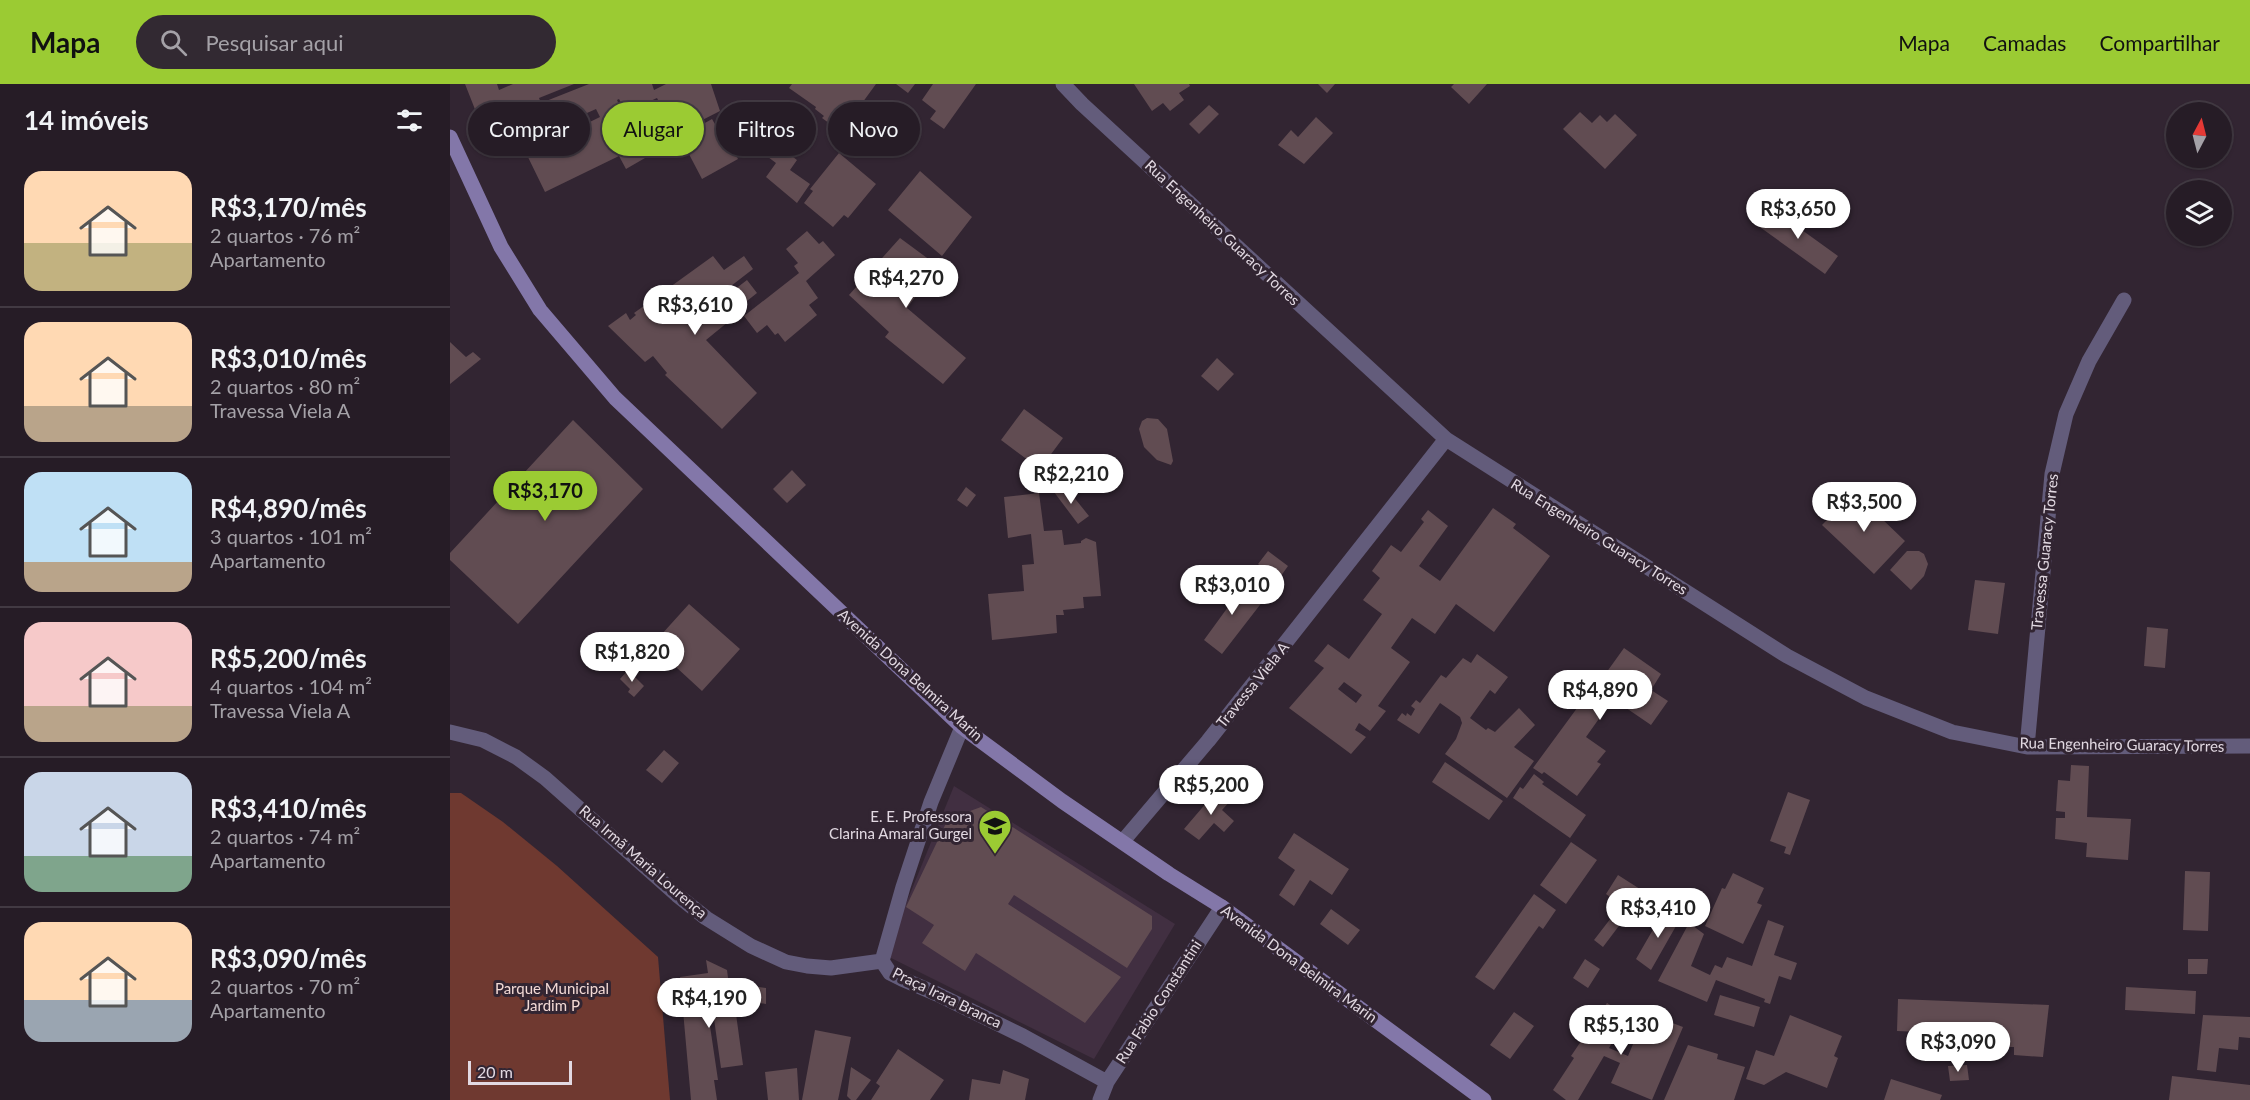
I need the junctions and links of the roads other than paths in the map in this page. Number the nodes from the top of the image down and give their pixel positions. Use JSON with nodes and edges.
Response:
{"nodes":[{"id":1,"x":1063,"y":84,"type":"edge"},
{"id":2,"x":450,"y":137,"type":"edge"},
{"id":3,"x":2124,"y":300,"type":"dead end"},
{"id":4,"x":1446,"y":440,"type":"junction"},
{"id":5,"x":962,"y":727,"type":"junction"},
{"id":6,"x":450,"y":732,"type":"edge"},
{"id":7,"x":2250,"y":746,"type":"edge"},
{"id":8,"x":2027,"y":747,"type":"junction"},
{"id":9,"x":1123,"y":841,"type":"junction"},
{"id":10,"x":1222,"y":907,"type":"junction"},
{"id":11,"x":882,"y":961,"type":"junction"},
{"id":12,"x":1107,"y":1082,"type":"junction"},
{"id":13,"x":1100,"y":1100,"type":"edge"},
{"id":14,"x":1484,"y":1100,"type":"edge"}],
"edges":[{"from":1,"to":4,"type":"street","name":"Rua Engenheiro Guaracy Torres"},
{"from":2,"to":5,"type":"main road","name":"Avenida Dona Belmira Marin"},
{"from":3,"to":8,"type":"street","name":"Travessa Guaracy Torres"},
{"from":4,"to":8,"type":"street","name":"Rua Engenheiro Guaracy Torres"},
{"from":4,"to":9,"type":"street","name":"Travessa Viela A"},
{"from":5,"to":9,"type":"main road","name":"Avenida Dona Belmira Marin"},
{"from":5,"to":11,"type":"street","name":"Praça Irara Branca"},
{"from":6,"to":11,"type":"street","name":"Rua Irmã Maria Lourença"},
{"from":7,"to":8,"type":"street","name":"Rua Engenheiro Guaracy Torres"},
{"from":9,"to":10,"type":"main road","name":"Avenida Dona Belmira Marin"},
{"from":10,"to":12,"type":"street","name":"Rua Fabio Constantini"},
{"from":10,"to":14,"type":"main road","name":"Avenida Dona Belmira Marin"},
{"from":11,"to":12,"type":"street","name":"Praça Irara Branca"},
{"from":12,"to":13,"type":"street","name":"Rua Fabio Constantini"}]}
